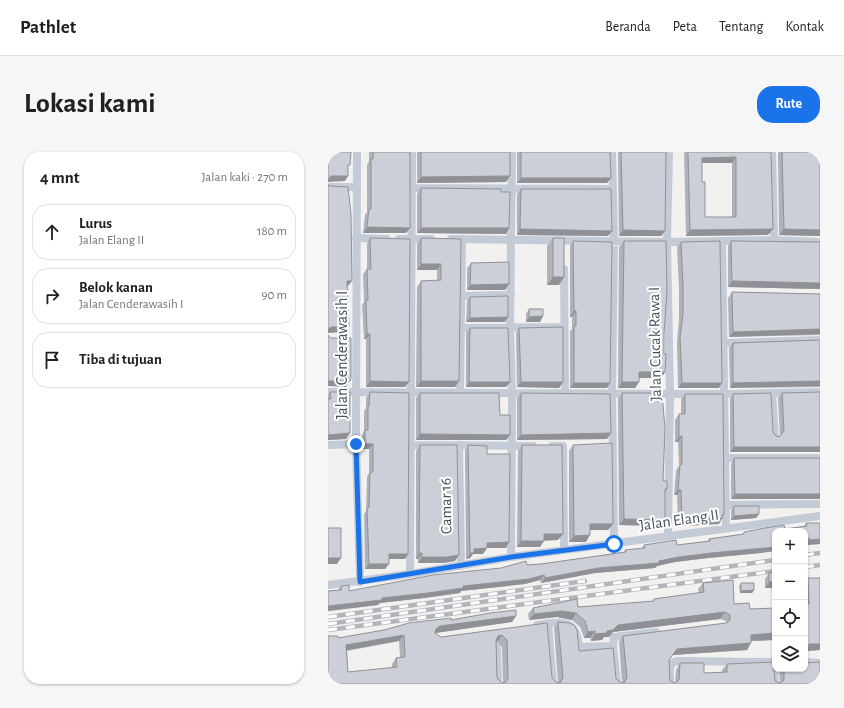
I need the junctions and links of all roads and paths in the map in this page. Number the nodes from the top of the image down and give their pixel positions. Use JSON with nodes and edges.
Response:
{"nodes":[{"id":1,"x":357,"y":152,"type":"edge"},
{"id":2,"x":412,"y":152,"type":"edge"},
{"id":3,"x":512,"y":152,"type":"edge"},
{"id":4,"x":612,"y":152,"type":"edge"},
{"id":5,"x":669,"y":152,"type":"edge"},
{"id":6,"x":772,"y":152,"type":"edge"},
{"id":7,"x":328,"y":187,"type":"edge"},
{"id":8,"x":356,"y":187,"type":"junction"},
{"id":9,"x":412,"y":188,"type":"junction"},
{"id":10,"x":512,"y":188,"type":"junction"},
{"id":11,"x":613,"y":189,"type":"junction"},
{"id":12,"x":356,"y":238,"type":"junction"},
{"id":13,"x":411,"y":239,"type":"junction"},
{"id":14,"x":462,"y":239,"type":"junction"},
{"id":15,"x":512,"y":239,"type":"junction"},
{"id":16,"x":774,"y":240,"type":"junction"},
{"id":17,"x":614,"y":241,"type":"junction"},
{"id":18,"x":722,"y":241,"type":"junction"},
{"id":19,"x":667,"y":242,"type":"junction"},
{"id":20,"x":820,"y":242,"type":"edge"},
{"id":21,"x":564,"y":263,"type":"edge"},
{"id":22,"x":511,"y":295,"type":"junction"},
{"id":23,"x":461,"y":296,"type":"junction"},
{"id":24,"x":563,"y":327,"type":"junction"},
{"id":25,"x":460,"y":328,"type":"junction"},
{"id":26,"x":510,"y":328,"type":"junction"},
{"id":27,"x":820,"y":340,"type":"edge"},
{"id":28,"x":724,"y":343,"type":"junction"},
{"id":29,"x":355,"y":391,"type":"junction"},
{"id":30,"x":328,"y":392,"type":"edge"},
{"id":31,"x":412,"y":392,"type":"junction"},
{"id":32,"x":460,"y":392,"type":"junction"},
{"id":33,"x":820,"y":392,"type":"edge"},
{"id":34,"x":512,"y":393,"type":"junction"},
{"id":35,"x":612,"y":393,"type":"junction"},
{"id":36,"x":670,"y":393,"type":"junction"},
{"id":37,"x":772,"y":393,"type":"junction"},
{"id":38,"x":565,"y":394,"type":"junction"},
{"id":39,"x":724,"y":394,"type":"junction"},
{"id":40,"x":775,"y":437,"type":"edge"},
{"id":41,"x":356,"y":444,"type":"junction"},
{"id":42,"x":411,"y":445,"type":"junction"},
{"id":43,"x":459,"y":445,"type":"junction"},
{"id":44,"x":328,"y":446,"type":"edge"},
{"id":45,"x":512,"y":446,"type":"junction"},
{"id":46,"x":726,"y":458,"type":"junction"},
{"id":47,"x":820,"y":458,"type":"edge"},
{"id":48,"x":820,"y":504,"type":"edge"},
{"id":49,"x":726,"y":505,"type":"junction"},
{"id":50,"x":820,"y":516,"type":"edge"},
{"id":51,"x":726,"y":527,"type":"junction"},
{"id":52,"x":668,"y":535,"type":"junction"},
{"id":53,"x":614,"y":544,"type":"junction"},
{"id":54,"x":564,"y":550,"type":"junction"},
{"id":55,"x":511,"y":557,"type":"junction"},
{"id":56,"x":461,"y":566,"type":"junction"},
{"id":57,"x":410,"y":574,"type":"junction"},
{"id":58,"x":360,"y":582,"type":"junction"},
{"id":59,"x":328,"y":585,"type":"edge"},
{"id":60,"x":548,"y":624,"type":"junction"},
{"id":61,"x":525,"y":626,"type":"edge"},
{"id":62,"x":668,"y":630,"type":"edge"},
{"id":63,"x":613,"y":646,"type":"junction"},
{"id":64,"x":497,"y":647,"type":"edge"},
{"id":65,"x":772,"y":662,"type":"edge"},
{"id":66,"x":808,"y":662,"type":"edge"},
{"id":67,"x":820,"y":663,"type":"edge"},
{"id":68,"x":775,"y":672,"type":"edge"},
{"id":69,"x":498,"y":684,"type":"edge"},
{"id":70,"x":553,"y":684,"type":"edge"},
{"id":71,"x":617,"y":684,"type":"edge"},
{"id":72,"x":670,"y":684,"type":"edge"},
{"id":73,"x":775,"y":684,"type":"edge"}],
"edges":[{"from":1,"to":8,"type":"street","name":"Jalan Cenderawasih I"},
{"from":2,"to":9,"type":"street"},
{"from":3,"to":10,"type":"street"},
{"from":4,"to":11,"type":"street"},
{"from":5,"to":19,"type":"street","name":"Jalan Cucak Rawa I"},
{"from":6,"to":16,"type":"street"},
{"from":7,"to":8,"type":"street"},
{"from":8,"to":12,"type":"street","name":"Jalan Cenderawasih I"},
{"from":9,"to":10,"type":"street"},
{"from":9,"to":13,"type":"street"},
{"from":10,"to":11,"type":"street"},
{"from":10,"to":15,"type":"street"},
{"from":11,"to":17,"type":"street"},
{"from":12,"to":13,"type":"street"},
{"from":12,"to":29,"type":"street","name":"Jalan Cenderawasih I"},
{"from":13,"to":14,"type":"street"},
{"from":13,"to":31,"type":"street"},
{"from":14,"to":15,"type":"street"},
{"from":14,"to":23,"type":"street"},
{"from":15,"to":17,"type":"street"},
{"from":15,"to":22,"type":"street"},
{"from":16,"to":18,"type":"street"},
{"from":16,"to":20,"type":"street"},
{"from":17,"to":19,"type":"street"},
{"from":17,"to":35,"type":"street"},
{"from":18,"to":19,"type":"street"},
{"from":18,"to":28,"type":"street"},
{"from":19,"to":36,"type":"street","name":"Jalan Cucak Rawa I"},
{"from":21,"to":24,"type":"street"},
{"from":22,"to":23,"type":"street"},
{"from":22,"to":26,"type":"street"},
{"from":23,"to":25,"type":"street"},
{"from":24,"to":26,"type":"street"},
{"from":24,"to":38,"type":"street"},
{"from":25,"to":26,"type":"street"},
{"from":25,"to":32,"type":"street"},
{"from":26,"to":34,"type":"street"},
{"from":27,"to":28,"type":"street"},
{"from":28,"to":39,"type":"street"},
{"from":29,"to":30,"type":"street"},
{"from":29,"to":31,"type":"street"},
{"from":29,"to":41,"type":"street","name":"Jalan Cenderawasih I"},
{"from":31,"to":32,"type":"street"},
{"from":31,"to":42,"type":"street"},
{"from":32,"to":34,"type":"street"},
{"from":33,"to":37,"type":"street"},
{"from":34,"to":38,"type":"street"},
{"from":34,"to":45,"type":"street"},
{"from":35,"to":36,"type":"street"},
{"from":35,"to":38,"type":"street"},
{"from":35,"to":53,"type":"street"},
{"from":36,"to":39,"type":"street"},
{"from":36,"to":52,"type":"street","name":"Jalan Cucak Rawa I"},
{"from":37,"to":39,"type":"street"},
{"from":37,"to":40,"type":"street"},
{"from":39,"to":46,"type":"street"},
{"from":41,"to":44,"type":"street"},
{"from":41,"to":58,"type":"street","name":"Jalan Cenderawasih I"},
{"from":42,"to":43,"type":"street"},
{"from":42,"to":57,"type":"street"},
{"from":43,"to":45,"type":"street"},
{"from":43,"to":56,"type":"street","name":"Camar 16"},
{"from":45,"to":54,"type":"street"},
{"from":45,"to":55,"type":"street"},
{"from":46,"to":47,"type":"street"},
{"from":46,"to":49,"type":"street"},
{"from":48,"to":49,"type":"street"},
{"from":49,"to":51,"type":"street"},
{"from":50,"to":51,"type":"street","name":"Jalan Elang II"},
{"from":51,"to":52,"type":"street","name":"Jalan Elang II"},
{"from":52,"to":53,"type":"street","name":"Jalan Elang II"},
{"from":53,"to":54,"type":"street","name":"Jalan Elang II"},
{"from":54,"to":55,"type":"street","name":"Jalan Elang II"},
{"from":55,"to":56,"type":"street","name":"Jalan Elang II"},
{"from":56,"to":57,"type":"street","name":"Jalan Elang II"},
{"from":57,"to":58,"type":"street","name":"Jalan Elang II"},
{"from":58,"to":59,"type":"street","name":"Jalan Elang II"},
{"from":60,"to":61,"type":"street"},
{"from":60,"to":63,"type":"street"},
{"from":60,"to":70,"type":"street"},
{"from":62,"to":63,"type":"street"},
{"from":63,"to":71,"type":"street"},
{"from":64,"to":69,"type":"street"},
{"from":65,"to":72,"type":"street"},
{"from":66,"to":67,"type":"street"},
{"from":68,"to":73,"type":"street"}]}
